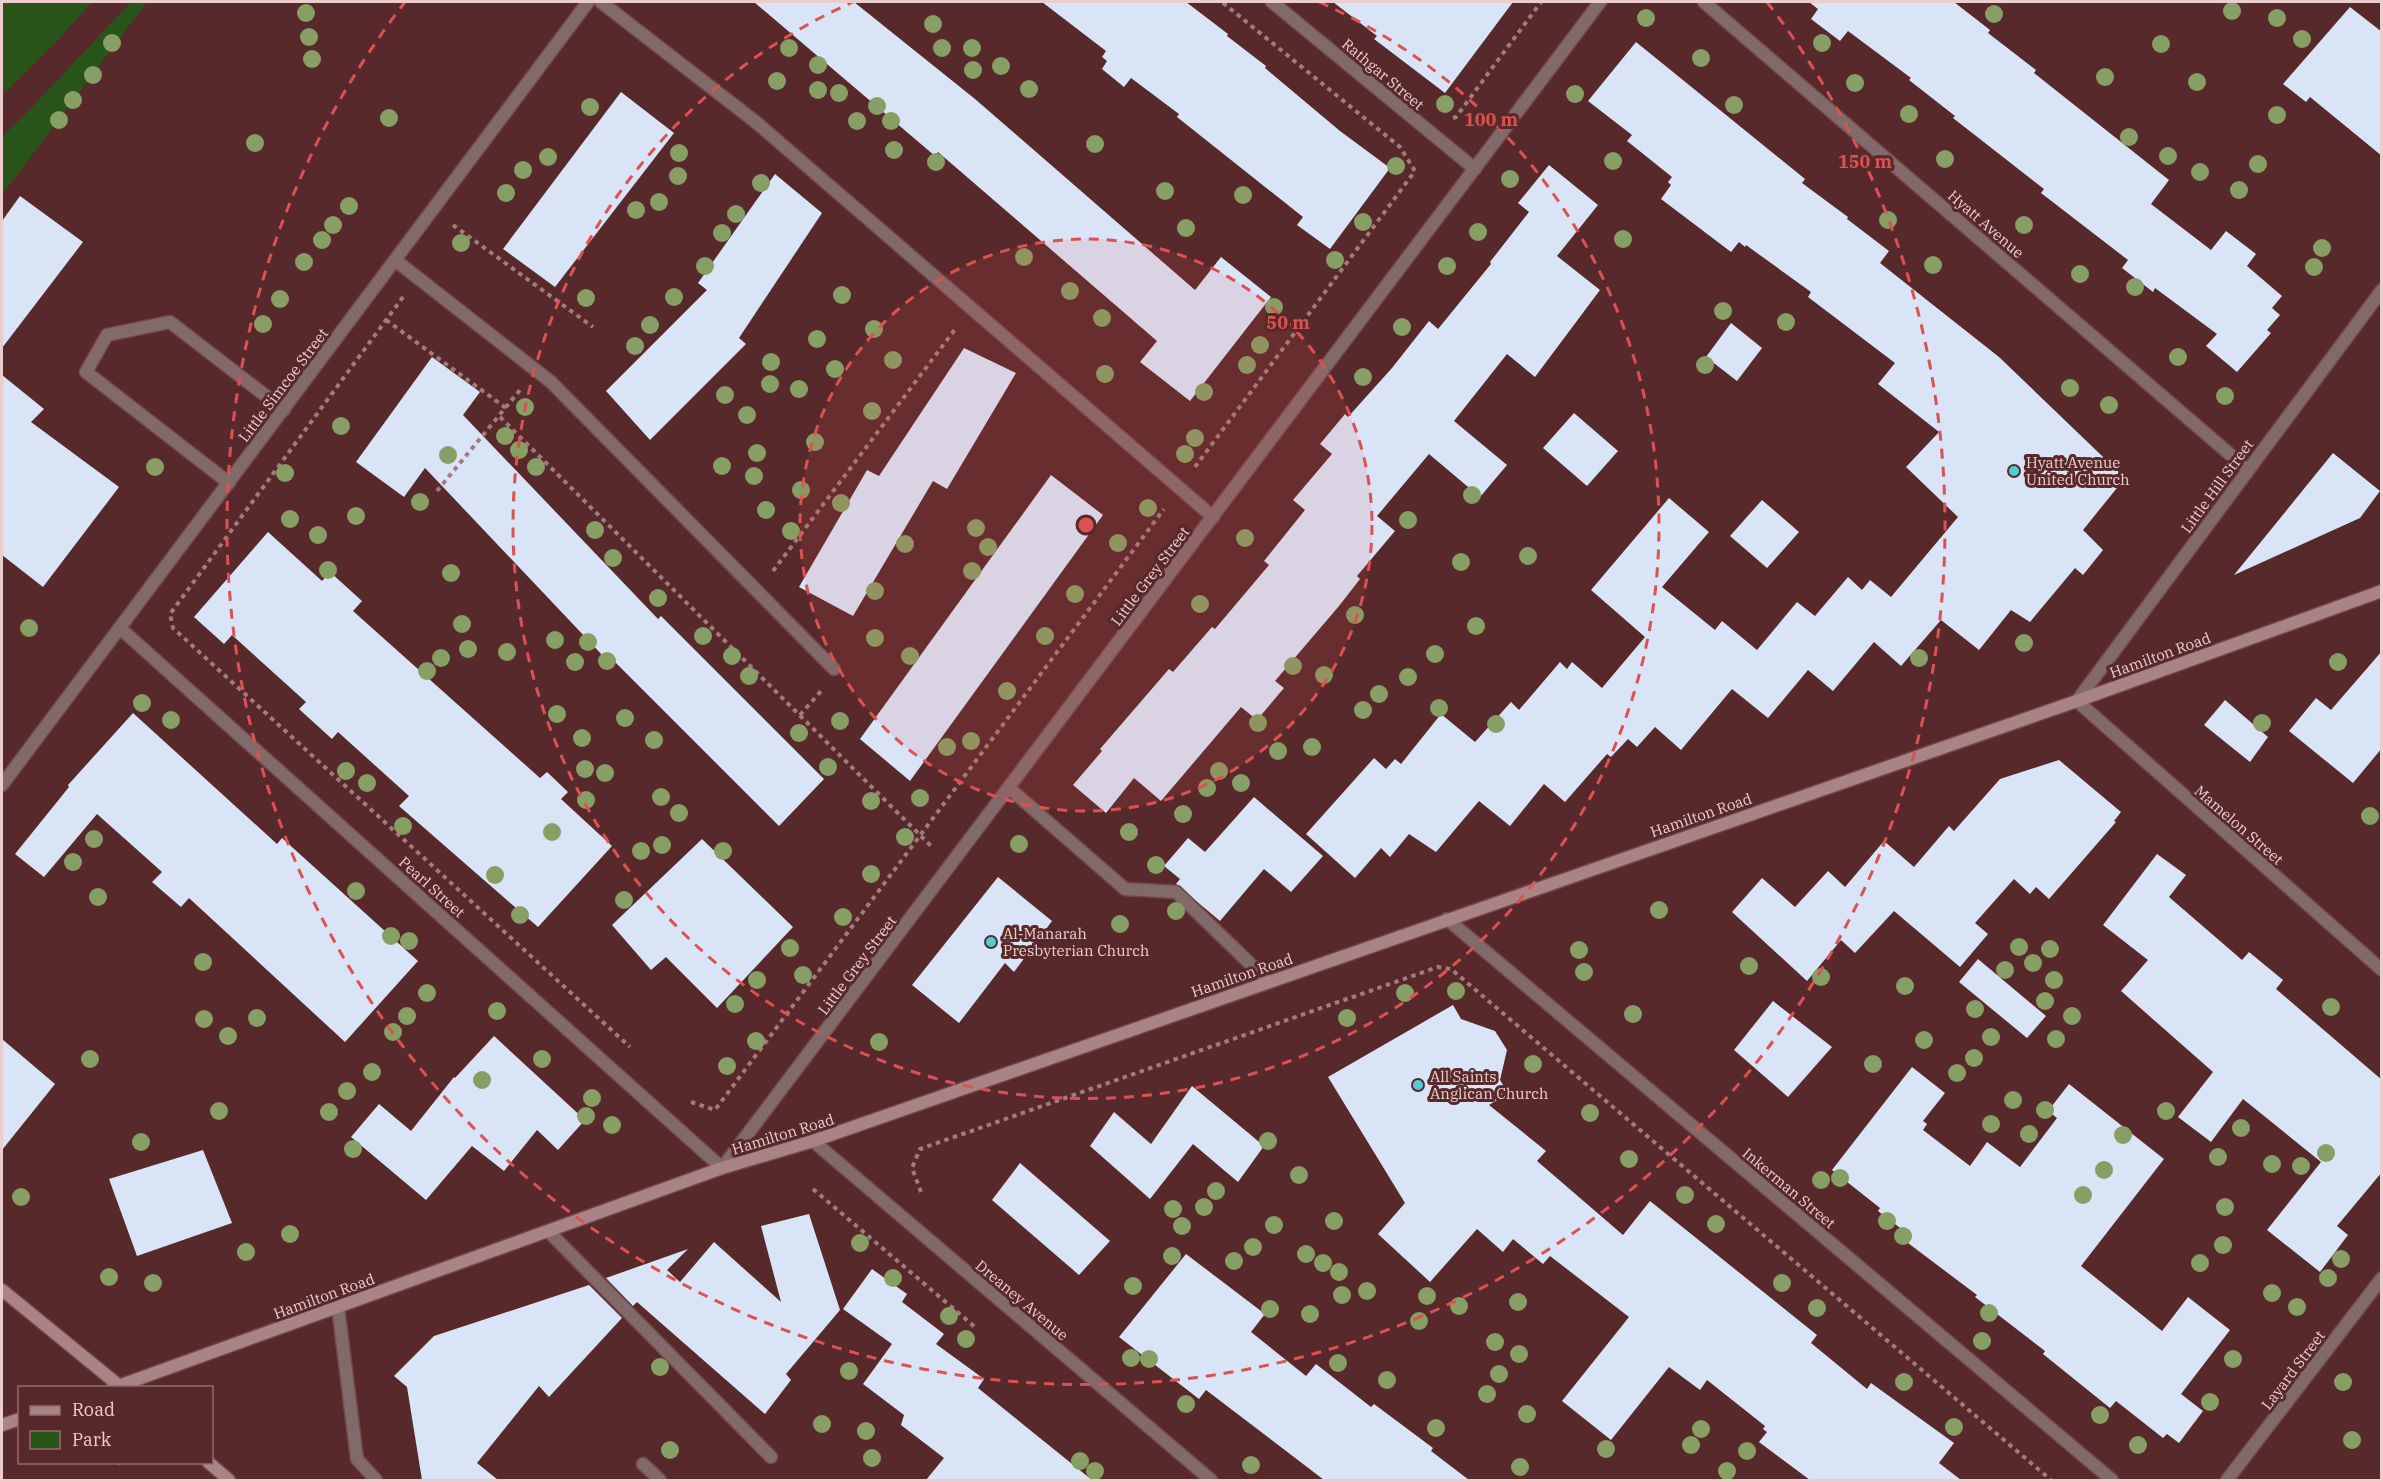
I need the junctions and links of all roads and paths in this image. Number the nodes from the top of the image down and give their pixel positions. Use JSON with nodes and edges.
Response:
{"nodes":[{"id":1,"x":588,"y":2,"type":"edge"},
{"id":2,"x":601,"y":2,"type":"edge"},
{"id":3,"x":1222,"y":2,"type":"edge"},
{"id":4,"x":1272,"y":2,"type":"edge"},
{"id":5,"x":1541,"y":2,"type":"edge"},
{"id":6,"x":1600,"y":2,"type":"edge"},
{"id":7,"x":1704,"y":2,"type":"edge"},
{"id":8,"x":1445,"y":118,"type":"dead end"},
{"id":9,"x":1475,"y":170,"type":"junction"},
{"id":10,"x":432,"y":211,"type":"junction"},
{"id":11,"x":395,"y":260,"type":"junction"},
{"id":12,"x":2382,"y":290,"type":"edge"},
{"id":13,"x":405,"y":294,"type":"dead end"},
{"id":14,"x":363,"y":303,"type":"junction"},
{"id":15,"x":972,"y":308,"type":"junction"},
{"id":16,"x":386,"y":320,"type":"junction"},
{"id":17,"x":593,"y":327,"type":"dead end"},
{"id":18,"x":535,"y":369,"type":"junction"},
{"id":19,"x":506,"y":408,"type":"junction"},
{"id":20,"x":284,"y":410,"type":"junction"},
{"id":21,"x":500,"y":417,"type":"junction"},
{"id":22,"x":2247,"y":469,"type":"junction"},
{"id":23,"x":229,"y":483,"type":"junction"},
{"id":24,"x":1180,"y":487,"type":"junction"},
{"id":25,"x":437,"y":491,"type":"dead end"},
{"id":26,"x":1213,"y":516,"type":"junction"},
{"id":27,"x":758,"y":591,"type":"junction"},
{"id":28,"x":2382,"y":591,"type":"edge"},
{"id":29,"x":121,"y":629,"type":"junction"},
{"id":30,"x":834,"y":669,"type":"dead end"},
{"id":31,"x":2077,"y":701,"type":"junction"},
{"id":32,"x":2,"y":785,"type":"edge"},
{"id":33,"x":1009,"y":788,"type":"junction"},
{"id":34,"x":920,"y":835,"type":"junction"},
{"id":35,"x":951,"y":865,"type":"junction"},
{"id":36,"x":1447,"y":919,"type":"junction"},
{"id":37,"x":2382,"y":970,"type":"edge"},
{"id":38,"x":1269,"y":982,"type":"junction"},
{"id":39,"x":631,"y":1047,"type":"dead end"},
{"id":40,"x":683,"y":1095,"type":"dead end"},
{"id":41,"x":813,"y":1142,"type":"junction"},
{"id":42,"x":722,"y":1168,"type":"junction"},
{"id":43,"x":813,"y":1189,"type":"dead end"},
{"id":44,"x":921,"y":1192,"type":"dead end"},
{"id":45,"x":548,"y":1231,"type":"junction"},
{"id":46,"x":2382,"y":1278,"type":"edge"},
{"id":47,"x":2,"y":1290,"type":"edge"},
{"id":48,"x":338,"y":1307,"type":"junction"},
{"id":49,"x":975,"y":1327,"type":"dead end"},
{"id":50,"x":117,"y":1386,"type":"edge"},
{"id":51,"x":121,"y":1386,"type":"edge"},
{"id":52,"x":18,"y":1420,"type":"edge"},
{"id":53,"x":2,"y":1425,"type":"edge"},
{"id":54,"x":771,"y":1457,"type":"dead end"},
{"id":55,"x":210,"y":1464,"type":"edge"},
{"id":56,"x":643,"y":1464,"type":"dead end"},
{"id":57,"x":229,"y":1480,"type":"edge"},
{"id":58,"x":376,"y":1480,"type":"edge"},
{"id":59,"x":660,"y":1480,"type":"edge"},
{"id":60,"x":1211,"y":1480,"type":"edge"},
{"id":61,"x":2051,"y":1480,"type":"edge"},
{"id":62,"x":2112,"y":1480,"type":"edge"},
{"id":63,"x":2227,"y":1480,"type":"edge"}],
"edges":[{"from":1,"to":10,"type":"street","name":"Little Simcoe Street"},
{"from":2,"to":15,"type":"street"},
{"from":3,"to":24,"type":"path"},
{"from":4,"to":9,"type":"street","name":"Rathgar Street"},
{"from":5,"to":8,"type":"path"},
{"from":6,"to":9,"type":"street","name":"Little Grey Street"},
{"from":7,"to":22,"type":"street","name":"Hyatt Avenue"},
{"from":9,"to":26,"type":"street","name":"Little Grey Street"},
{"from":10,"to":11,"type":"street","name":"Little Simcoe Street"},
{"from":10,"to":17,"type":"path"},
{"from":11,"to":14,"type":"street","name":"Little Simcoe Street"},
{"from":11,"to":18,"type":"street"},
{"from":12,"to":22,"type":"street","name":"Little Hill Street"},
{"from":13,"to":16,"type":"path"},
{"from":14,"to":16,"type":"path"},
{"from":14,"to":20,"type":"street","name":"Little Simcoe Street"},
{"from":15,"to":24,"type":"street"},
{"from":15,"to":27,"type":"path"},
{"from":16,"to":19,"type":"path"},
{"from":16,"to":39,"type":"path"},
{"from":18,"to":19,"type":"path"},
{"from":18,"to":27,"type":"street"},
{"from":19,"to":21,"type":"path"},
{"from":20,"to":23,"type":"street","name":"Little Simcoe Street"},
{"from":20,"to":23,"type":"street"},
{"from":21,"to":25,"type":"path"},
{"from":21,"to":34,"type":"path"},
{"from":22,"to":31,"type":"street","name":"Little Hill Street"},
{"from":23,"to":29,"type":"street","name":"Little Simcoe Street"},
{"from":24,"to":26,"type":"street"},
{"from":24,"to":34,"type":"path"},
{"from":26,"to":33,"type":"street","name":"Little Grey Street"},
{"from":27,"to":30,"type":"street"},
{"from":28,"to":31,"type":"main road","name":"Hamilton Road"},
{"from":29,"to":32,"type":"street","name":"Little Simcoe Street"},
{"from":29,"to":42,"type":"street","name":"Pearl Street"},
{"from":31,"to":36,"type":"main road","name":"Hamilton Road"},
{"from":31,"to":37,"type":"street","name":"Mamelon Street"},
{"from":33,"to":35,"type":"street","name":"Little Grey Street"},
{"from":33,"to":38,"type":"street"},
{"from":34,"to":35,"type":"path"},
{"from":34,"to":40,"type":"path"},
{"from":35,"to":42,"type":"street","name":"Little Grey Street"},
{"from":36,"to":38,"type":"main road","name":"Hamilton Road"},
{"from":36,"to":62,"type":"street","name":"Inkerman Street"},
{"from":38,"to":41,"type":"main road","name":"Hamilton Road"},
{"from":41,"to":42,"type":"main road","name":"Hamilton Road"},
{"from":41,"to":60,"type":"street","name":"Dreaney Avenue"},
{"from":42,"to":45,"type":"main road","name":"Hamilton Road"},
{"from":43,"to":49,"type":"path"},
{"from":44,"to":61,"type":"path"},
{"from":45,"to":48,"type":"main road","name":"Hamilton Road"},
{"from":45,"to":54,"type":"street"},
{"from":46,"to":63,"type":"street","name":"Layard Street"},
{"from":47,"to":50,"type":"main road"},
{"from":48,"to":51,"type":"main road","name":"Hamilton Road"},
{"from":48,"to":58,"type":"street"},
{"from":52,"to":53,"type":"main road"},
{"from":55,"to":57,"type":"main road"},
{"from":56,"to":59,"type":"street"}]}
